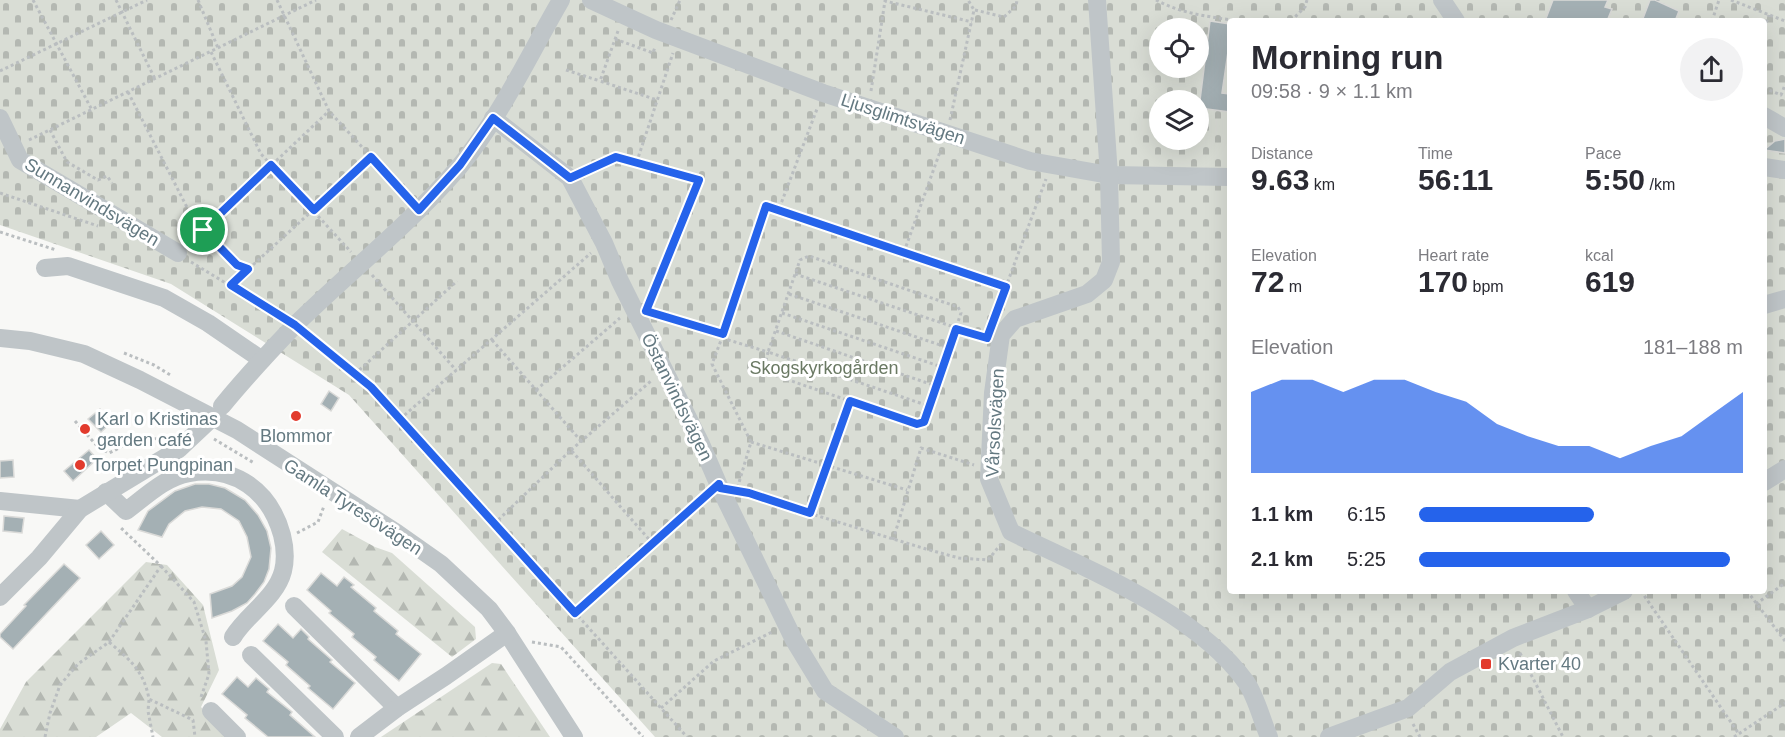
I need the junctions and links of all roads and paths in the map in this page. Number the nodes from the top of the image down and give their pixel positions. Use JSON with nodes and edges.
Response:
{"nodes":[{"id":1,"x":33,"y":0,"type":"edge"},
{"id":2,"x":116,"y":0,"type":"edge"},
{"id":3,"x":147,"y":0,"type":"edge"},
{"id":4,"x":198,"y":0,"type":"edge"},
{"id":5,"x":277,"y":0,"type":"edge"},
{"id":6,"x":316,"y":0,"type":"edge"},
{"id":7,"x":561,"y":0,"type":"edge"},
{"id":8,"x":591,"y":0,"type":"edge"},
{"id":9,"x":880,"y":0,"type":"edge"},
{"id":10,"x":885,"y":0,"type":"edge"},
{"id":11,"x":968,"y":0,"type":"edge"},
{"id":12,"x":1017,"y":0,"type":"edge"},
{"id":13,"x":1097,"y":0,"type":"edge"},
{"id":14,"x":1156,"y":0,"type":"edge"},
{"id":15,"x":1307,"y":0,"type":"edge"},
{"id":16,"x":1442,"y":0,"type":"edge"},
{"id":17,"x":1719,"y":0,"type":"edge"},
{"id":18,"x":1731,"y":0,"type":"edge"},
{"id":19,"x":974,"y":10,"type":"junction"},
{"id":20,"x":122,"y":12,"type":"junction"},
{"id":21,"x":285,"y":15,"type":"junction"},
{"id":22,"x":623,"y":15,"type":"junction"},
{"id":23,"x":1769,"y":15,"type":"junction"},
{"id":24,"x":1294,"y":18,"type":"edge"},
{"id":25,"x":1454,"y":18,"type":"edge"},
{"id":26,"x":1713,"y":18,"type":"edge"},
{"id":27,"x":1227,"y":19,"type":"edge"},
{"id":28,"x":1767,"y":20,"type":"edge"},
{"id":29,"x":1785,"y":21,"type":"edge"},
{"id":30,"x":972,"y":22,"type":"junction"},
{"id":31,"x":661,"y":32,"type":"junction"},
{"id":32,"x":678,"y":38,"type":"junction"},
{"id":33,"x":615,"y":39,"type":"junction"},
{"id":34,"x":56,"y":44,"type":"junction"},
{"id":35,"x":218,"y":48,"type":"junction"},
{"id":36,"x":211,"y":51,"type":"junction"},
{"id":37,"x":566,"y":70,"type":"dead end"},
{"id":38,"x":0,"y":71,"type":"edge"},
{"id":39,"x":155,"y":79,"type":"junction"},
{"id":40,"x":600,"y":81,"type":"junction"},
{"id":41,"x":1785,"y":85,"type":"edge"},
{"id":42,"x":1767,"y":89,"type":"edge"},
{"id":43,"x":128,"y":92,"type":"junction"},
{"id":44,"x":823,"y":93,"type":"junction"},
{"id":45,"x":657,"y":100,"type":"junction"},
{"id":46,"x":868,"y":108,"type":"junction"},
{"id":47,"x":92,"y":110,"type":"junction"},
{"id":48,"x":329,"y":111,"type":"junction"},
{"id":49,"x":0,"y":118,"type":"edge"},
{"id":50,"x":493,"y":118,"type":"junction"},
{"id":51,"x":1767,"y":118,"type":"edge"},
{"id":52,"x":1784,"y":128,"type":"edge"},
{"id":53,"x":50,"y":130,"type":"junction"},
{"id":54,"x":946,"y":133,"type":"junction"},
{"id":55,"x":1767,"y":133,"type":"edge"},
{"id":56,"x":14,"y":148,"type":"junction"},
{"id":57,"x":371,"y":157,"type":"junction"},
{"id":58,"x":637,"y":161,"type":"junction"},
{"id":59,"x":271,"y":165,"type":"junction"},
{"id":60,"x":1052,"y":165,"type":"junction"},
{"id":61,"x":1767,"y":167,"type":"edge"},
{"id":62,"x":1785,"y":170,"type":"edge"},
{"id":63,"x":1109,"y":175,"type":"junction"},
{"id":64,"x":1227,"y":177,"type":"edge"},
{"id":65,"x":570,"y":178,"type":"junction"},
{"id":66,"x":112,"y":183,"type":"dead end"},
{"id":67,"x":0,"y":193,"type":"edge"},
{"id":68,"x":779,"y":209,"type":"junction"},
{"id":69,"x":314,"y":210,"type":"junction"},
{"id":70,"x":419,"y":210,"type":"junction"},
{"id":71,"x":100,"y":227,"type":"dead end"},
{"id":72,"x":203,"y":230,"type":"junction"},
{"id":73,"x":604,"y":243,"type":"junction"},
{"id":74,"x":904,"y":252,"type":"junction"},
{"id":75,"x":177,"y":253,"type":"junction"},
{"id":76,"x":361,"y":263,"type":"junction"},
{"id":77,"x":45,"y":268,"type":"dead end"},
{"id":78,"x":248,"y":269,"type":"junction"},
{"id":79,"x":795,"y":274,"type":"junction"},
{"id":80,"x":457,"y":281,"type":"dead end"},
{"id":81,"x":231,"y":285,"type":"junction"},
{"id":82,"x":1006,"y":287,"type":"junction"},
{"id":83,"x":788,"y":294,"type":"junction"},
{"id":84,"x":1785,"y":299,"type":"edge"},
{"id":85,"x":1767,"y":304,"type":"edge"},
{"id":86,"x":633,"y":307,"type":"junction"},
{"id":87,"x":782,"y":313,"type":"junction"},
{"id":88,"x":415,"y":321,"type":"junction"},
{"id":89,"x":295,"y":325,"type":"junction"},
{"id":90,"x":956,"y":329,"type":"junction"},
{"id":91,"x":775,"y":331,"type":"junction"},
{"id":92,"x":995,"y":332,"type":"junction"},
{"id":93,"x":722,"y":336,"type":"junction"},
{"id":94,"x":0,"y":338,"type":"edge"},
{"id":95,"x":492,"y":340,"type":"junction"},
{"id":96,"x":949,"y":348,"type":"junction"},
{"id":97,"x":768,"y":352,"type":"junction"},
{"id":98,"x":262,"y":360,"type":"junction"},
{"id":99,"x":942,"y":367,"type":"junction"},
{"id":100,"x":456,"y":370,"type":"junction"},
{"id":101,"x":664,"y":370,"type":"junction"},
{"id":102,"x":355,"y":374,"type":"junction"},
{"id":103,"x":936,"y":386,"type":"junction"},
{"id":104,"x":536,"y":390,"type":"junction"},
{"id":105,"x":850,"y":401,"type":"junction"},
{"id":106,"x":929,"y":406,"type":"junction"},
{"id":107,"x":218,"y":412,"type":"junction"},
{"id":108,"x":400,"y":419,"type":"junction"},
{"id":109,"x":75,"y":421,"type":"dead end"},
{"id":110,"x":200,"y":431,"type":"junction"},
{"id":111,"x":581,"y":441,"type":"junction"},
{"id":112,"x":163,"y":442,"type":"dead end"},
{"id":113,"x":751,"y":442,"type":"junction"},
{"id":114,"x":571,"y":450,"type":"junction"},
{"id":115,"x":254,"y":463,"type":"dead end"},
{"id":116,"x":827,"y":465,"type":"junction"},
{"id":117,"x":1785,"y":469,"type":"edge"},
{"id":118,"x":989,"y":470,"type":"junction"},
{"id":119,"x":1767,"y":480,"type":"edge"},
{"id":120,"x":719,"y":484,"type":"junction"},
{"id":121,"x":907,"y":490,"type":"junction"},
{"id":122,"x":106,"y":492,"type":"junction"},
{"id":123,"x":0,"y":501,"type":"edge"},
{"id":124,"x":325,"y":504,"type":"dead end"},
{"id":125,"x":80,"y":509,"type":"junction"},
{"id":126,"x":810,"y":513,"type":"junction"},
{"id":127,"x":494,"y":524,"type":"junction"},
{"id":128,"x":119,"y":527,"type":"dead end"},
{"id":129,"x":1011,"y":532,"type":"junction"},
{"id":130,"x":282,"y":536,"type":"junction"},
{"id":131,"x":893,"y":540,"type":"junction"},
{"id":132,"x":653,"y":544,"type":"junction"},
{"id":133,"x":161,"y":566,"type":"junction"},
{"id":134,"x":1785,"y":583,"type":"edge"},
{"id":135,"x":1578,"y":594,"type":"edge"},
{"id":136,"x":1618,"y":594,"type":"edge"},
{"id":137,"x":1643,"y":594,"type":"edge"},
{"id":138,"x":1749,"y":594,"type":"edge"},
{"id":139,"x":0,"y":597,"type":"edge"},
{"id":140,"x":1756,"y":604,"type":"junction"},
{"id":141,"x":294,"y":606,"type":"dead end"},
{"id":142,"x":1588,"y":609,"type":"junction"},
{"id":143,"x":575,"y":613,"type":"junction"},
{"id":144,"x":787,"y":625,"type":"junction"},
{"id":145,"x":507,"y":633,"type":"junction"},
{"id":146,"x":233,"y":637,"type":"dead end"},
{"id":147,"x":1513,"y":638,"type":"junction"},
{"id":148,"x":1785,"y":641,"type":"edge"},
{"id":149,"x":109,"y":642,"type":"junction"},
{"id":150,"x":529,"y":642,"type":"dead end"},
{"id":151,"x":251,"y":655,"type":"dead end"},
{"id":152,"x":149,"y":699,"type":"junction"},
{"id":153,"x":1785,"y":704,"type":"edge"},
{"id":154,"x":202,"y":708,"type":"junction"},
{"id":155,"x":397,"y":708,"type":"junction"},
{"id":156,"x":661,"y":708,"type":"junction"},
{"id":157,"x":193,"y":720,"type":"junction"},
{"id":158,"x":1739,"y":734,"type":"junction"},
{"id":159,"x":45,"y":737,"type":"edge"},
{"id":160,"x":153,"y":737,"type":"edge"},
{"id":161,"x":195,"y":737,"type":"edge"},
{"id":162,"x":237,"y":737,"type":"edge"},
{"id":163,"x":335,"y":737,"type":"edge"},
{"id":164,"x":358,"y":737,"type":"edge"},
{"id":165,"x":574,"y":737,"type":"edge"},
{"id":166,"x":643,"y":737,"type":"edge"},
{"id":167,"x":687,"y":737,"type":"edge"},
{"id":168,"x":896,"y":737,"type":"edge"},
{"id":169,"x":1269,"y":737,"type":"edge"},
{"id":170,"x":1329,"y":737,"type":"edge"},
{"id":171,"x":1563,"y":737,"type":"edge"},
{"id":172,"x":1734,"y":737,"type":"edge"}],
"edges":[{"from":1,"to":34,"type":"path"},
{"from":2,"to":20,"type":"path"},
{"from":3,"to":20,"type":"path"},
{"from":4,"to":35,"type":"path"},
{"from":5,"to":21,"type":"path"},
{"from":6,"to":21,"type":"path"},
{"from":7,"to":50,"type":"street"},
{"from":8,"to":22,"type":"street","name":"Ljusglimtsvägen"},
{"from":9,"to":10,"type":"path"},
{"from":10,"to":30,"type":"path"},
{"from":10,"to":46,"type":"path"},
{"from":11,"to":19,"type":"path"},
{"from":12,"to":19,"type":"path"},
{"from":13,"to":63,"type":"street"},
{"from":14,"to":27,"type":"path"},
{"from":15,"to":24,"type":"path"},
{"from":16,"to":25,"type":"street"},
{"from":17,"to":26,"type":"path"},
{"from":18,"to":23,"type":"path"},
{"from":19,"to":30,"type":"path"},
{"from":20,"to":34,"type":"path"},
{"from":20,"to":39,"type":"path"},
{"from":21,"to":35,"type":"path"},
{"from":21,"to":48,"type":"path"},
{"from":22,"to":31,"type":"street","name":"Ljusglimtsvägen"},
{"from":22,"to":33,"type":"path"},
{"from":23,"to":28,"type":"path"},
{"from":23,"to":29,"type":"path"},
{"from":30,"to":54,"type":"path"},
{"from":31,"to":32,"type":"street","name":"Ljusglimtsvägen"},
{"from":31,"to":33,"type":"path"},
{"from":32,"to":44,"type":"street","name":"Ljusglimtsvägen"},
{"from":32,"to":45,"type":"path"},
{"from":33,"to":40,"type":"path"},
{"from":34,"to":38,"type":"path"},
{"from":34,"to":47,"type":"path"},
{"from":35,"to":36,"type":"path"},
{"from":36,"to":39,"type":"path"},
{"from":36,"to":59,"type":"path"},
{"from":37,"to":40,"type":"path"},
{"from":39,"to":43,"type":"path"},
{"from":40,"to":45,"type":"path"},
{"from":41,"to":42,"type":"path"},
{"from":43,"to":47,"type":"path"},
{"from":43,"to":72,"type":"path"},
{"from":44,"to":46,"type":"street","name":"Ljusglimtsvägen"},
{"from":44,"to":68,"type":"path"},
{"from":45,"to":58,"type":"path"},
{"from":46,"to":54,"type":"street","name":"Ljusglimtsvägen"},
{"from":47,"to":53,"type":"path"},
{"from":48,"to":57,"type":"path"},
{"from":48,"to":59,"type":"path"},
{"from":49,"to":56,"type":"street","name":"Sunnanvindsvägen"},
{"from":50,"to":65,"type":"street","name":"Östanvindsvägen"},
{"from":50,"to":70,"type":"street"},
{"from":51,"to":52,"type":"street"},
{"from":52,"to":55,"type":"street"},
{"from":53,"to":56,"type":"path"},
{"from":53,"to":66,"type":"path"},
{"from":54,"to":60,"type":"street","name":"Ljusglimtsvägen"},
{"from":54,"to":74,"type":"path"},
{"from":56,"to":75,"type":"street","name":"Sunnanvindsvägen"},
{"from":57,"to":69,"type":"path"},
{"from":57,"to":70,"type":"path"},
{"from":58,"to":65,"type":"path"},
{"from":58,"to":93,"type":"path"},
{"from":59,"to":69,"type":"path"},
{"from":59,"to":72,"type":"path"},
{"from":60,"to":63,"type":"street","name":"Ljusglimtsvägen"},
{"from":60,"to":82,"type":"path"},
{"from":61,"to":62,"type":"street"},
{"from":63,"to":64,"type":"street","name":"Ljusglimtsvägen"},
{"from":63,"to":92,"type":"street"},
{"from":65,"to":73,"type":"street","name":"Östanvindsvägen"},
{"from":67,"to":71,"type":"path"},
{"from":68,"to":74,"type":"path"},
{"from":68,"to":93,"type":"path"},
{"from":69,"to":76,"type":"path"},
{"from":69,"to":78,"type":"path"},
{"from":70,"to":76,"type":"street"},
{"from":72,"to":75,"type":"path"},
{"from":72,"to":78,"type":"path"},
{"from":73,"to":86,"type":"street","name":"Östanvindsvägen"},
{"from":73,"to":95,"type":"path"},
{"from":74,"to":82,"type":"path"},
{"from":75,"to":81,"type":"path","name":"Sunnanvindsvägen"},
{"from":76,"to":88,"type":"path"},
{"from":76,"to":89,"type":"street"},
{"from":77,"to":98,"type":"street"},
{"from":78,"to":81,"type":"path"},
{"from":79,"to":83,"type":"path"},
{"from":79,"to":90,"type":"path"},
{"from":79,"to":90,"type":"path"},
{"from":80,"to":88,"type":"path"},
{"from":81,"to":89,"type":"path","name":"Sunnanvindsvägen"},
{"from":82,"to":92,"type":"path"},
{"from":83,"to":87,"type":"path"},
{"from":83,"to":96,"type":"path"},
{"from":84,"to":85,"type":"street"},
{"from":86,"to":101,"type":"street","name":"Östanvindsvägen"},
{"from":86,"to":104,"type":"path"},
{"from":87,"to":91,"type":"path"},
{"from":87,"to":99,"type":"path"},
{"from":88,"to":100,"type":"path"},
{"from":88,"to":102,"type":"path"},
{"from":89,"to":98,"type":"street"},
{"from":89,"to":102,"type":"path","name":"Sunnanvindsvägen"},
{"from":90,"to":92,"type":"path"},
{"from":90,"to":96,"type":"path"},
{"from":91,"to":97,"type":"path"},
{"from":91,"to":103,"type":"path"},
{"from":92,"to":118,"type":"street","name":"Vårsolsvägen"},
{"from":93,"to":97,"type":"path"},
{"from":93,"to":113,"type":"path"},
{"from":94,"to":107,"type":"street","name":"Gamla Tyresövägen"},
{"from":95,"to":100,"type":"path"},
{"from":95,"to":104,"type":"path"},
{"from":96,"to":99,"type":"path"},
{"from":97,"to":105,"type":"path"},
{"from":97,"to":106,"type":"path"},
{"from":98,"to":107,"type":"street"},
{"from":99,"to":103,"type":"path"},
{"from":100,"to":108,"type":"path"},
{"from":101,"to":111,"type":"path"},
{"from":101,"to":120,"type":"street","name":"Östanvindsvägen"},
{"from":102,"to":108,"type":"path","name":"Sunnanvindsvägen"},
{"from":103,"to":106,"type":"path"},
{"from":104,"to":111,"type":"path"},
{"from":105,"to":106,"type":"path"},
{"from":105,"to":116,"type":"path"},
{"from":107,"to":110,"type":"street"},
{"from":107,"to":145,"type":"street","name":"Gamla Tyresövägen"},
{"from":108,"to":127,"type":"path","name":"Sunnanvindsvägen"},
{"from":109,"to":112,"type":"path"},
{"from":110,"to":115,"type":"path"},
{"from":110,"to":122,"type":"street"},
{"from":111,"to":114,"type":"path"},
{"from":113,"to":116,"type":"path"},
{"from":113,"to":126,"type":"path"},
{"from":114,"to":127,"type":"path"},
{"from":114,"to":132,"type":"path"},
{"from":116,"to":121,"type":"path"},
{"from":116,"to":126,"type":"path"},
{"from":117,"to":119,"type":"street"},
{"from":118,"to":121,"type":"path"},
{"from":118,"to":129,"type":"street","name":"Vårsolsvägen"},
{"from":120,"to":132,"type":"path"},
{"from":120,"to":144,"type":"street","name":"Östanvindsvägen"},
{"from":121,"to":131,"type":"path"},
{"from":122,"to":125,"type":"street"},
{"from":122,"to":130,"type":"street"},
{"from":123,"to":125,"type":"street"},
{"from":124,"to":130,"type":"path"},
{"from":125,"to":139,"type":"street"},
{"from":126,"to":131,"type":"path"},
{"from":127,"to":143,"type":"path","name":"Sunnanvindsvägen"},
{"from":128,"to":133,"type":"path"},
{"from":129,"to":131,"type":"path"},
{"from":129,"to":169,"type":"street"},
{"from":130,"to":146,"type":"street"},
{"from":132,"to":143,"type":"path"},
{"from":133,"to":149,"type":"path"},
{"from":133,"to":154,"type":"path"},
{"from":134,"to":140,"type":"path"},
{"from":135,"to":142,"type":"street"},
{"from":136,"to":142,"type":"street"},
{"from":137,"to":158,"type":"path"},
{"from":138,"to":140,"type":"path"},
{"from":140,"to":148,"type":"path"},
{"from":141,"to":155,"type":"street"},
{"from":142,"to":147,"type":"street"},
{"from":143,"to":156,"type":"path","name":"Sunnanvindsvägen"},
{"from":144,"to":156,"type":"path"},
{"from":144,"to":168,"type":"street","name":"Östanvindsvägen"},
{"from":145,"to":155,"type":"street"},
{"from":145,"to":165,"type":"street","name":"Gamla Tyresövägen"},
{"from":147,"to":170,"type":"street"},
{"from":147,"to":171,"type":"path"},
{"from":149,"to":152,"type":"path"},
{"from":149,"to":159,"type":"path"},
{"from":150,"to":166,"type":"path"},
{"from":151,"to":163,"type":"street"},
{"from":152,"to":157,"type":"path"},
{"from":152,"to":160,"type":"path"},
{"from":153,"to":158,"type":"path"},
{"from":154,"to":157,"type":"path"},
{"from":154,"to":162,"type":"street"},
{"from":155,"to":164,"type":"street"},
{"from":156,"to":167,"type":"path","name":"Sunnanvindsvägen"},
{"from":157,"to":161,"type":"path"},
{"from":158,"to":172,"type":"path"}]}
